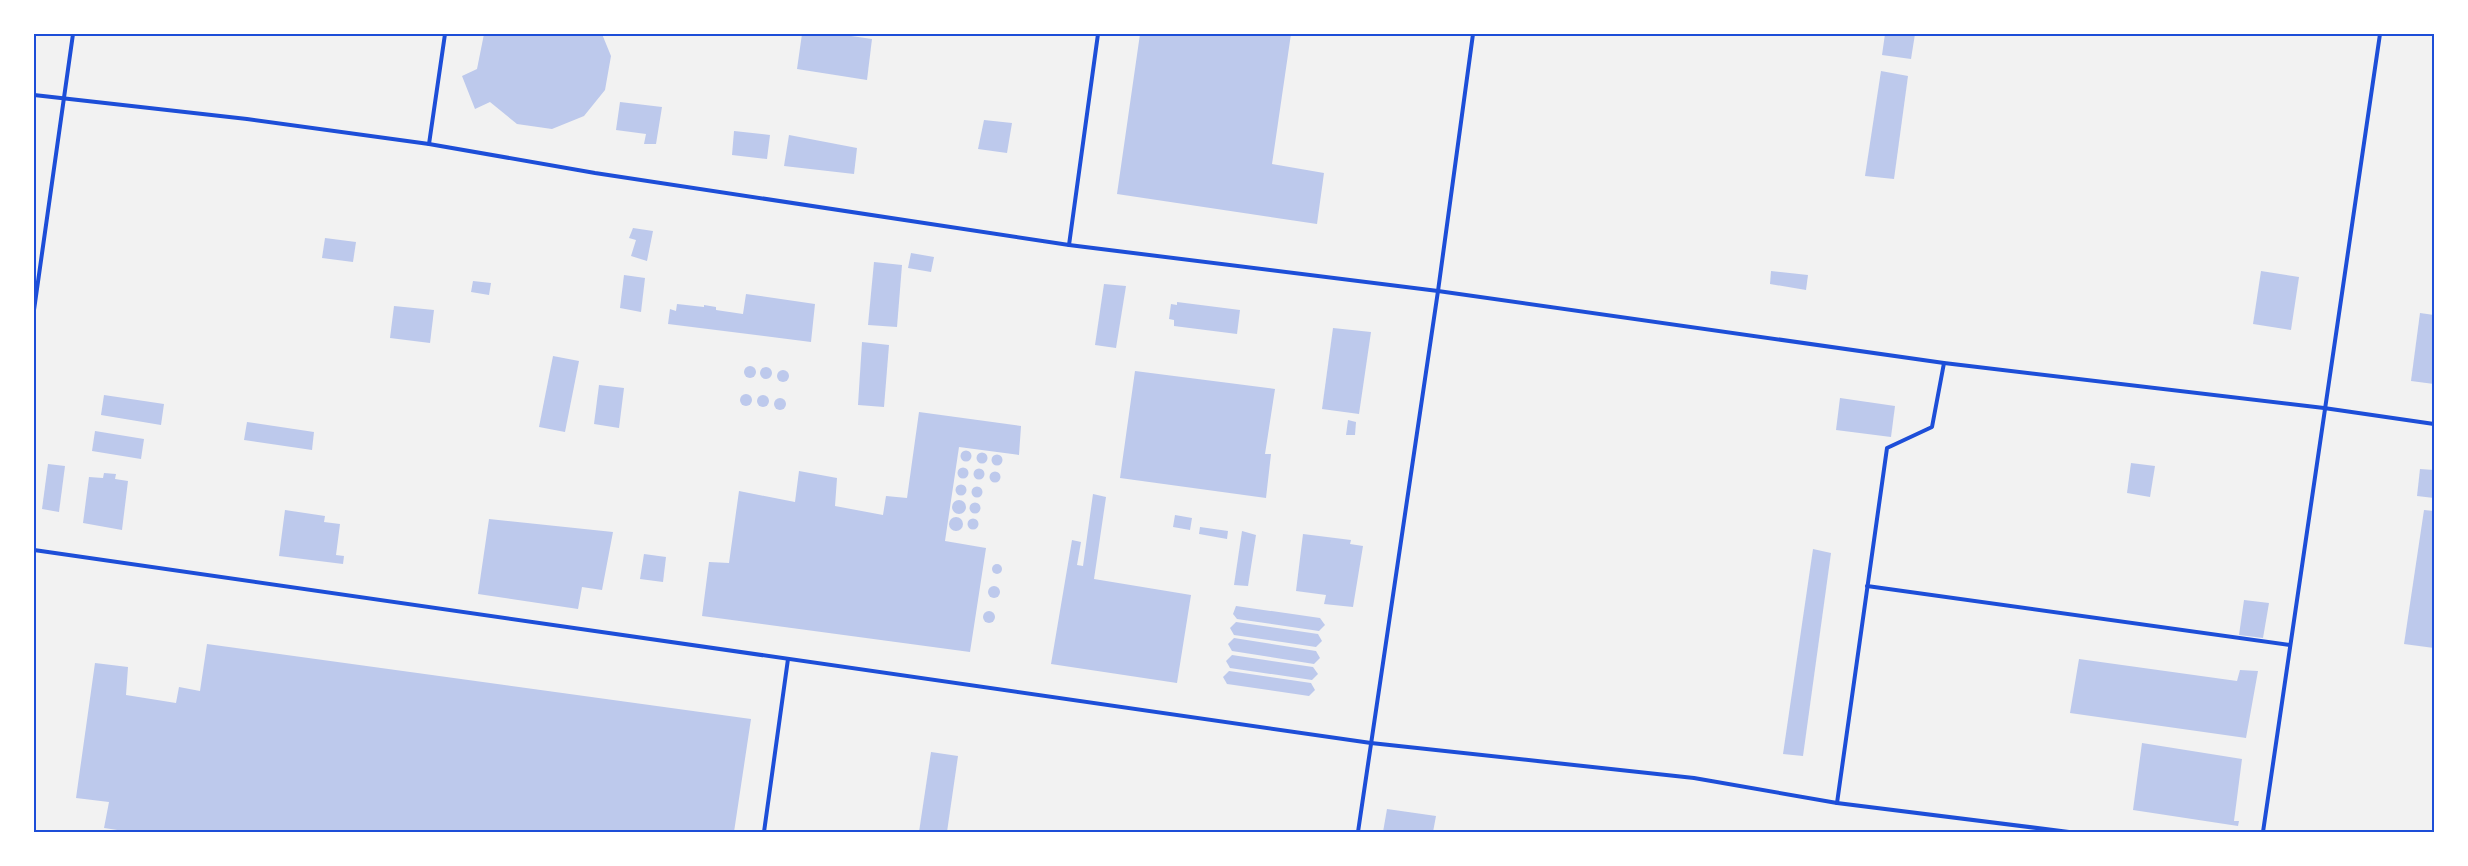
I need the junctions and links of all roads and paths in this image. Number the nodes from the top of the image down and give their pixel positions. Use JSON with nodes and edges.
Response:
{"nodes":[{"id":1,"x":73,"y":34,"type":"edge"},
{"id":2,"x":445,"y":34,"type":"edge"},
{"id":3,"x":1098,"y":34,"type":"edge"},
{"id":4,"x":1473,"y":34,"type":"edge"},
{"id":5,"x":2380,"y":34,"type":"edge"},
{"id":6,"x":34,"y":95,"type":"edge"},
{"id":7,"x":63,"y":100,"type":"junction"},
{"id":8,"x":429,"y":144,"type":"junction"},
{"id":9,"x":1069,"y":244,"type":"junction"},
{"id":10,"x":1438,"y":291,"type":"junction"},
{"id":11,"x":34,"y":310,"type":"edge"},
{"id":12,"x":1944,"y":363,"type":"junction"},
{"id":13,"x":2324,"y":408,"type":"junction"},
{"id":14,"x":2434,"y":424,"type":"edge"},
{"id":15,"x":34,"y":550,"type":"edge"},
{"id":16,"x":1867,"y":586,"type":"junction"},
{"id":17,"x":2290,"y":645,"type":"junction"},
{"id":18,"x":788,"y":659,"type":"junction"},
{"id":19,"x":1371,"y":743,"type":"junction"},
{"id":20,"x":1837,"y":803,"type":"junction"},
{"id":21,"x":764,"y":832,"type":"edge"},
{"id":22,"x":1358,"y":832,"type":"edge"},
{"id":23,"x":2069,"y":832,"type":"edge"},
{"id":24,"x":2263,"y":832,"type":"edge"}],
"edges":[{"from":1,"to":7,"type":"lane"},
{"from":2,"to":8,"type":"lane"},
{"from":3,"to":9,"type":"lane"},
{"from":4,"to":10,"type":"lane"},
{"from":5,"to":13,"type":"lane"},
{"from":6,"to":7,"type":"lane"},
{"from":7,"to":8,"type":"lane"},
{"from":7,"to":11,"type":"lane"},
{"from":8,"to":9,"type":"lane"},
{"from":9,"to":10,"type":"lane"},
{"from":10,"to":12,"type":"lane"},
{"from":10,"to":19,"type":"lane"},
{"from":12,"to":13,"type":"lane"},
{"from":12,"to":16,"type":"lane"},
{"from":13,"to":14,"type":"lane"},
{"from":13,"to":17,"type":"lane"},
{"from":15,"to":18,"type":"lane"},
{"from":16,"to":17,"type":"lane"},
{"from":16,"to":20,"type":"lane"},
{"from":17,"to":24,"type":"lane"},
{"from":18,"to":19,"type":"lane"},
{"from":18,"to":21,"type":"lane"},
{"from":19,"to":20,"type":"lane"},
{"from":19,"to":22,"type":"lane"},
{"from":20,"to":23,"type":"lane"}]}
